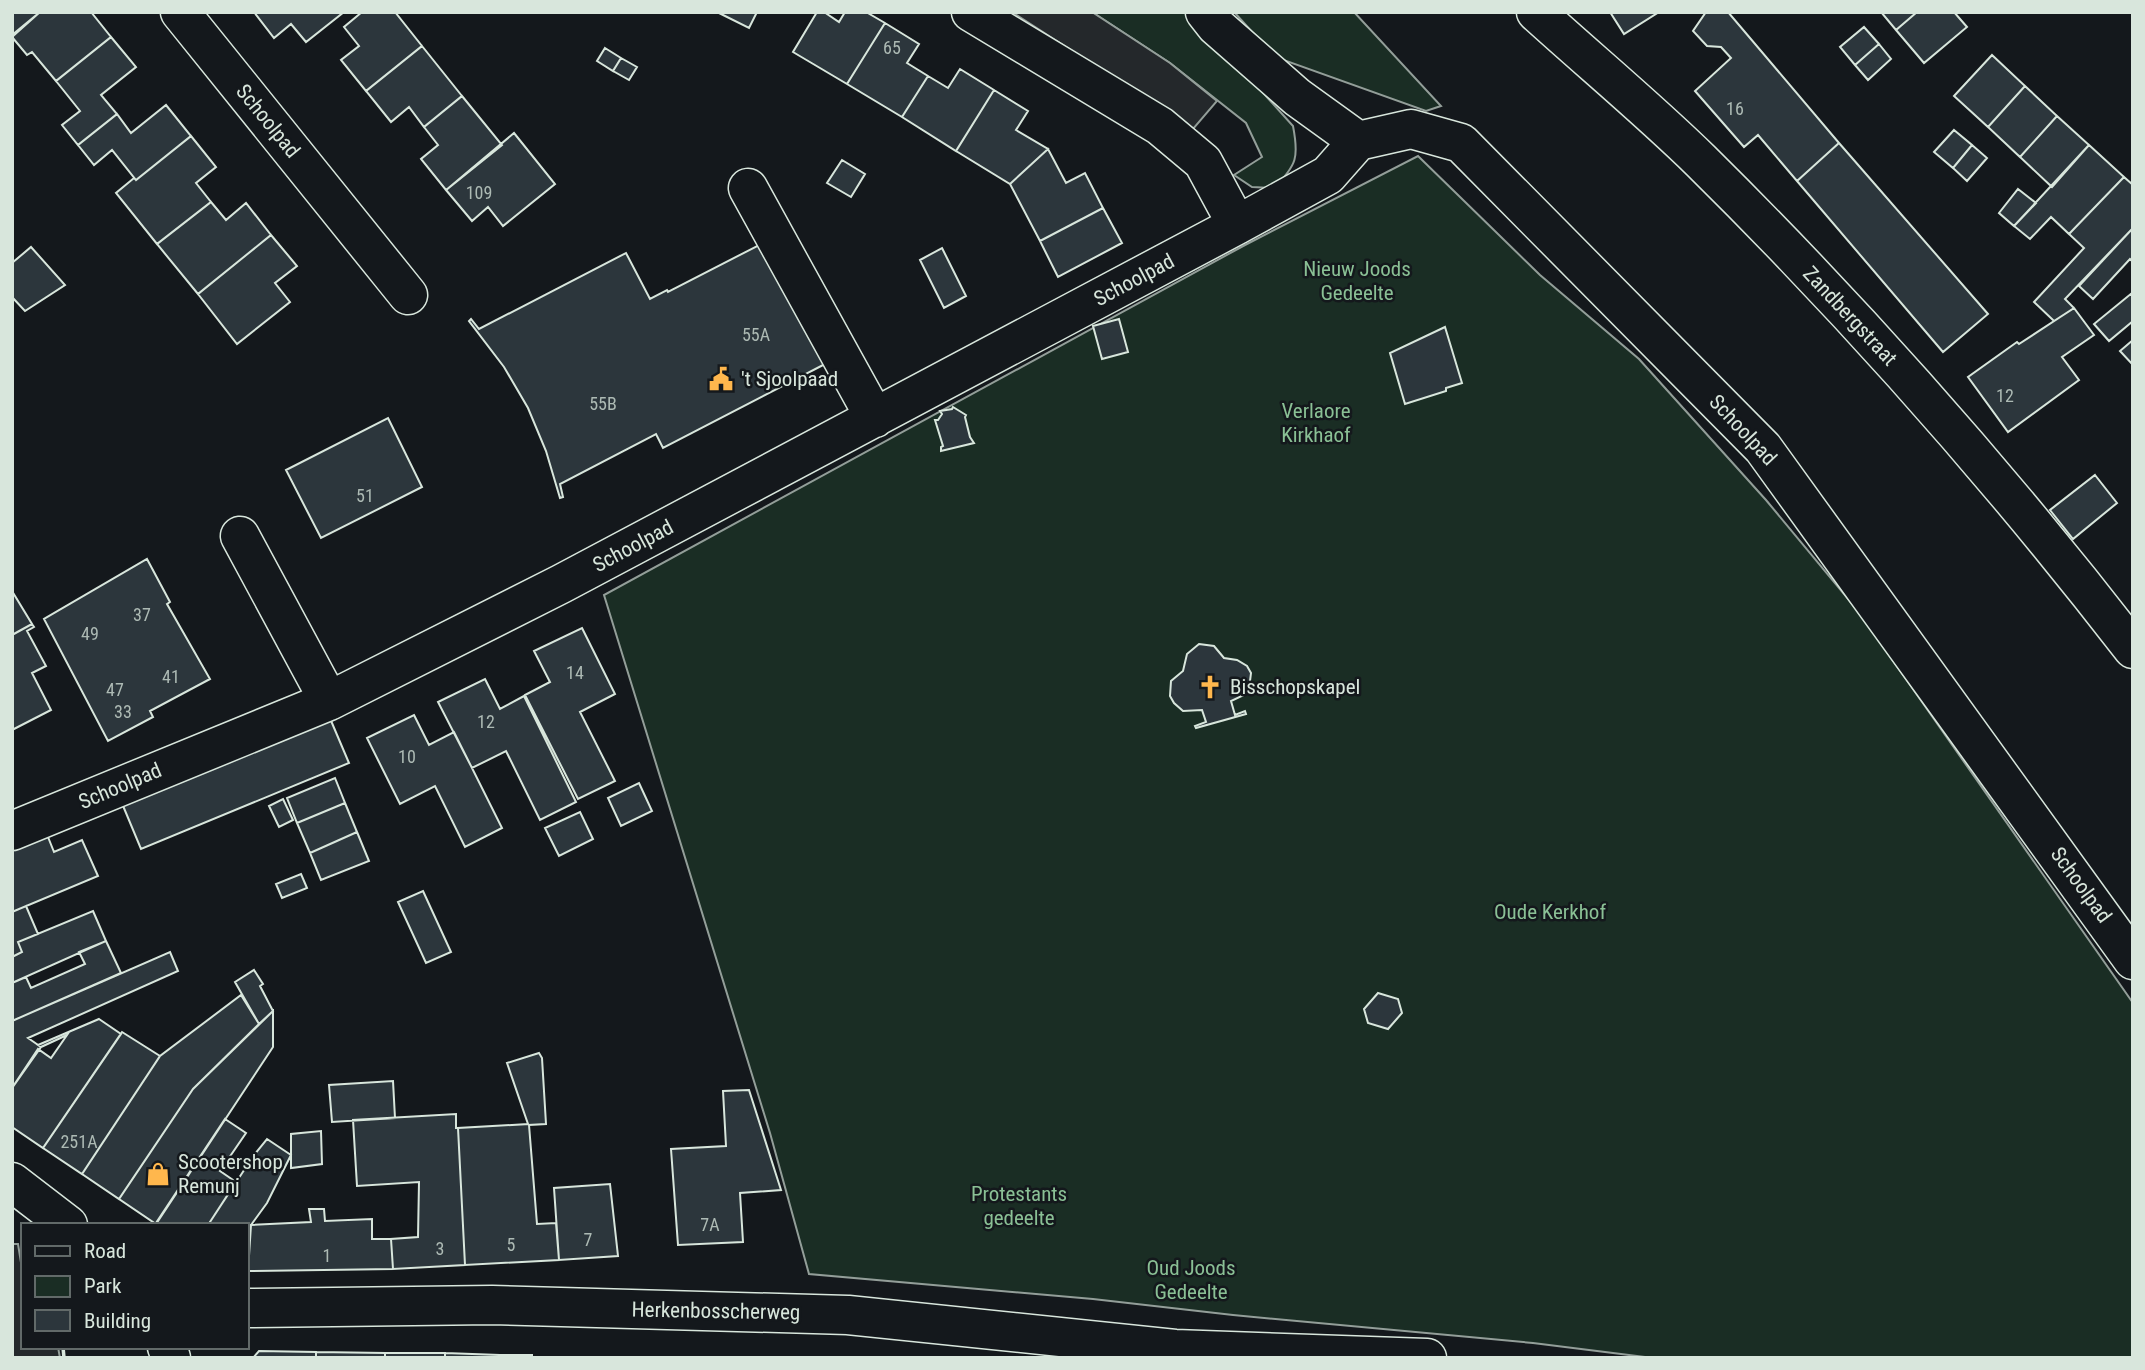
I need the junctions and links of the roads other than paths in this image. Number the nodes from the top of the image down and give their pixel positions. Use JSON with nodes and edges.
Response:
{"nodes":[{"id":1,"x":180,"y":12,"type":"edge"},
{"id":2,"x":971,"y":12,"type":"edge"},
{"id":3,"x":1205,"y":12,"type":"edge"},
{"id":4,"x":1536,"y":12,"type":"edge"},
{"id":5,"x":1357,"y":141,"type":"junction"},
{"id":6,"x":748,"y":188,"type":"dead end"},
{"id":7,"x":1237,"y":225,"type":"junction"},
{"id":8,"x":408,"y":295,"type":"dead end"},
{"id":9,"x":875,"y":418,"type":"junction"},
{"id":10,"x":240,"y":536,"type":"dead end"},
{"id":11,"x":2133,"y":649,"type":"edge"},
{"id":12,"x":329,"y":701,"type":"junction"},
{"id":13,"x":12,"y":831,"type":"edge"},
{"id":14,"x":2133,"y":960,"type":"edge"},
{"id":15,"x":12,"y":1182,"type":"edge"},
{"id":16,"x":65,"y":1223,"type":"edge"},
{"id":17,"x":248,"y":1308,"type":"edge"},
{"id":18,"x":1176,"y":1353,"type":"edge"},
{"id":19,"x":1427,"y":1358,"type":"edge"}],
"edges":[{"from":1,"to":8,"type":"street","name":"Schoolpad"},
{"from":2,"to":7,"type":"street"},
{"from":3,"to":5,"type":"street"},
{"from":4,"to":11,"type":"street","name":"Zandbergstraat"},
{"from":5,"to":7,"type":"street","name":"Schoolpad"},
{"from":5,"to":14,"type":"street","name":"Schoolpad"},
{"from":6,"to":9,"type":"street"},
{"from":7,"to":9,"type":"street","name":"Schoolpad"},
{"from":9,"to":12,"type":"street","name":"Schoolpad"},
{"from":10,"to":12,"type":"street"},
{"from":12,"to":13,"type":"street","name":"Schoolpad"},
{"from":15,"to":16,"type":"street"},
{"from":17,"to":18,"type":"street","name":"Herkenbosscherweg"},
{"from":18,"to":19,"type":"street","name":"Herkenbosscherweg"}]}
